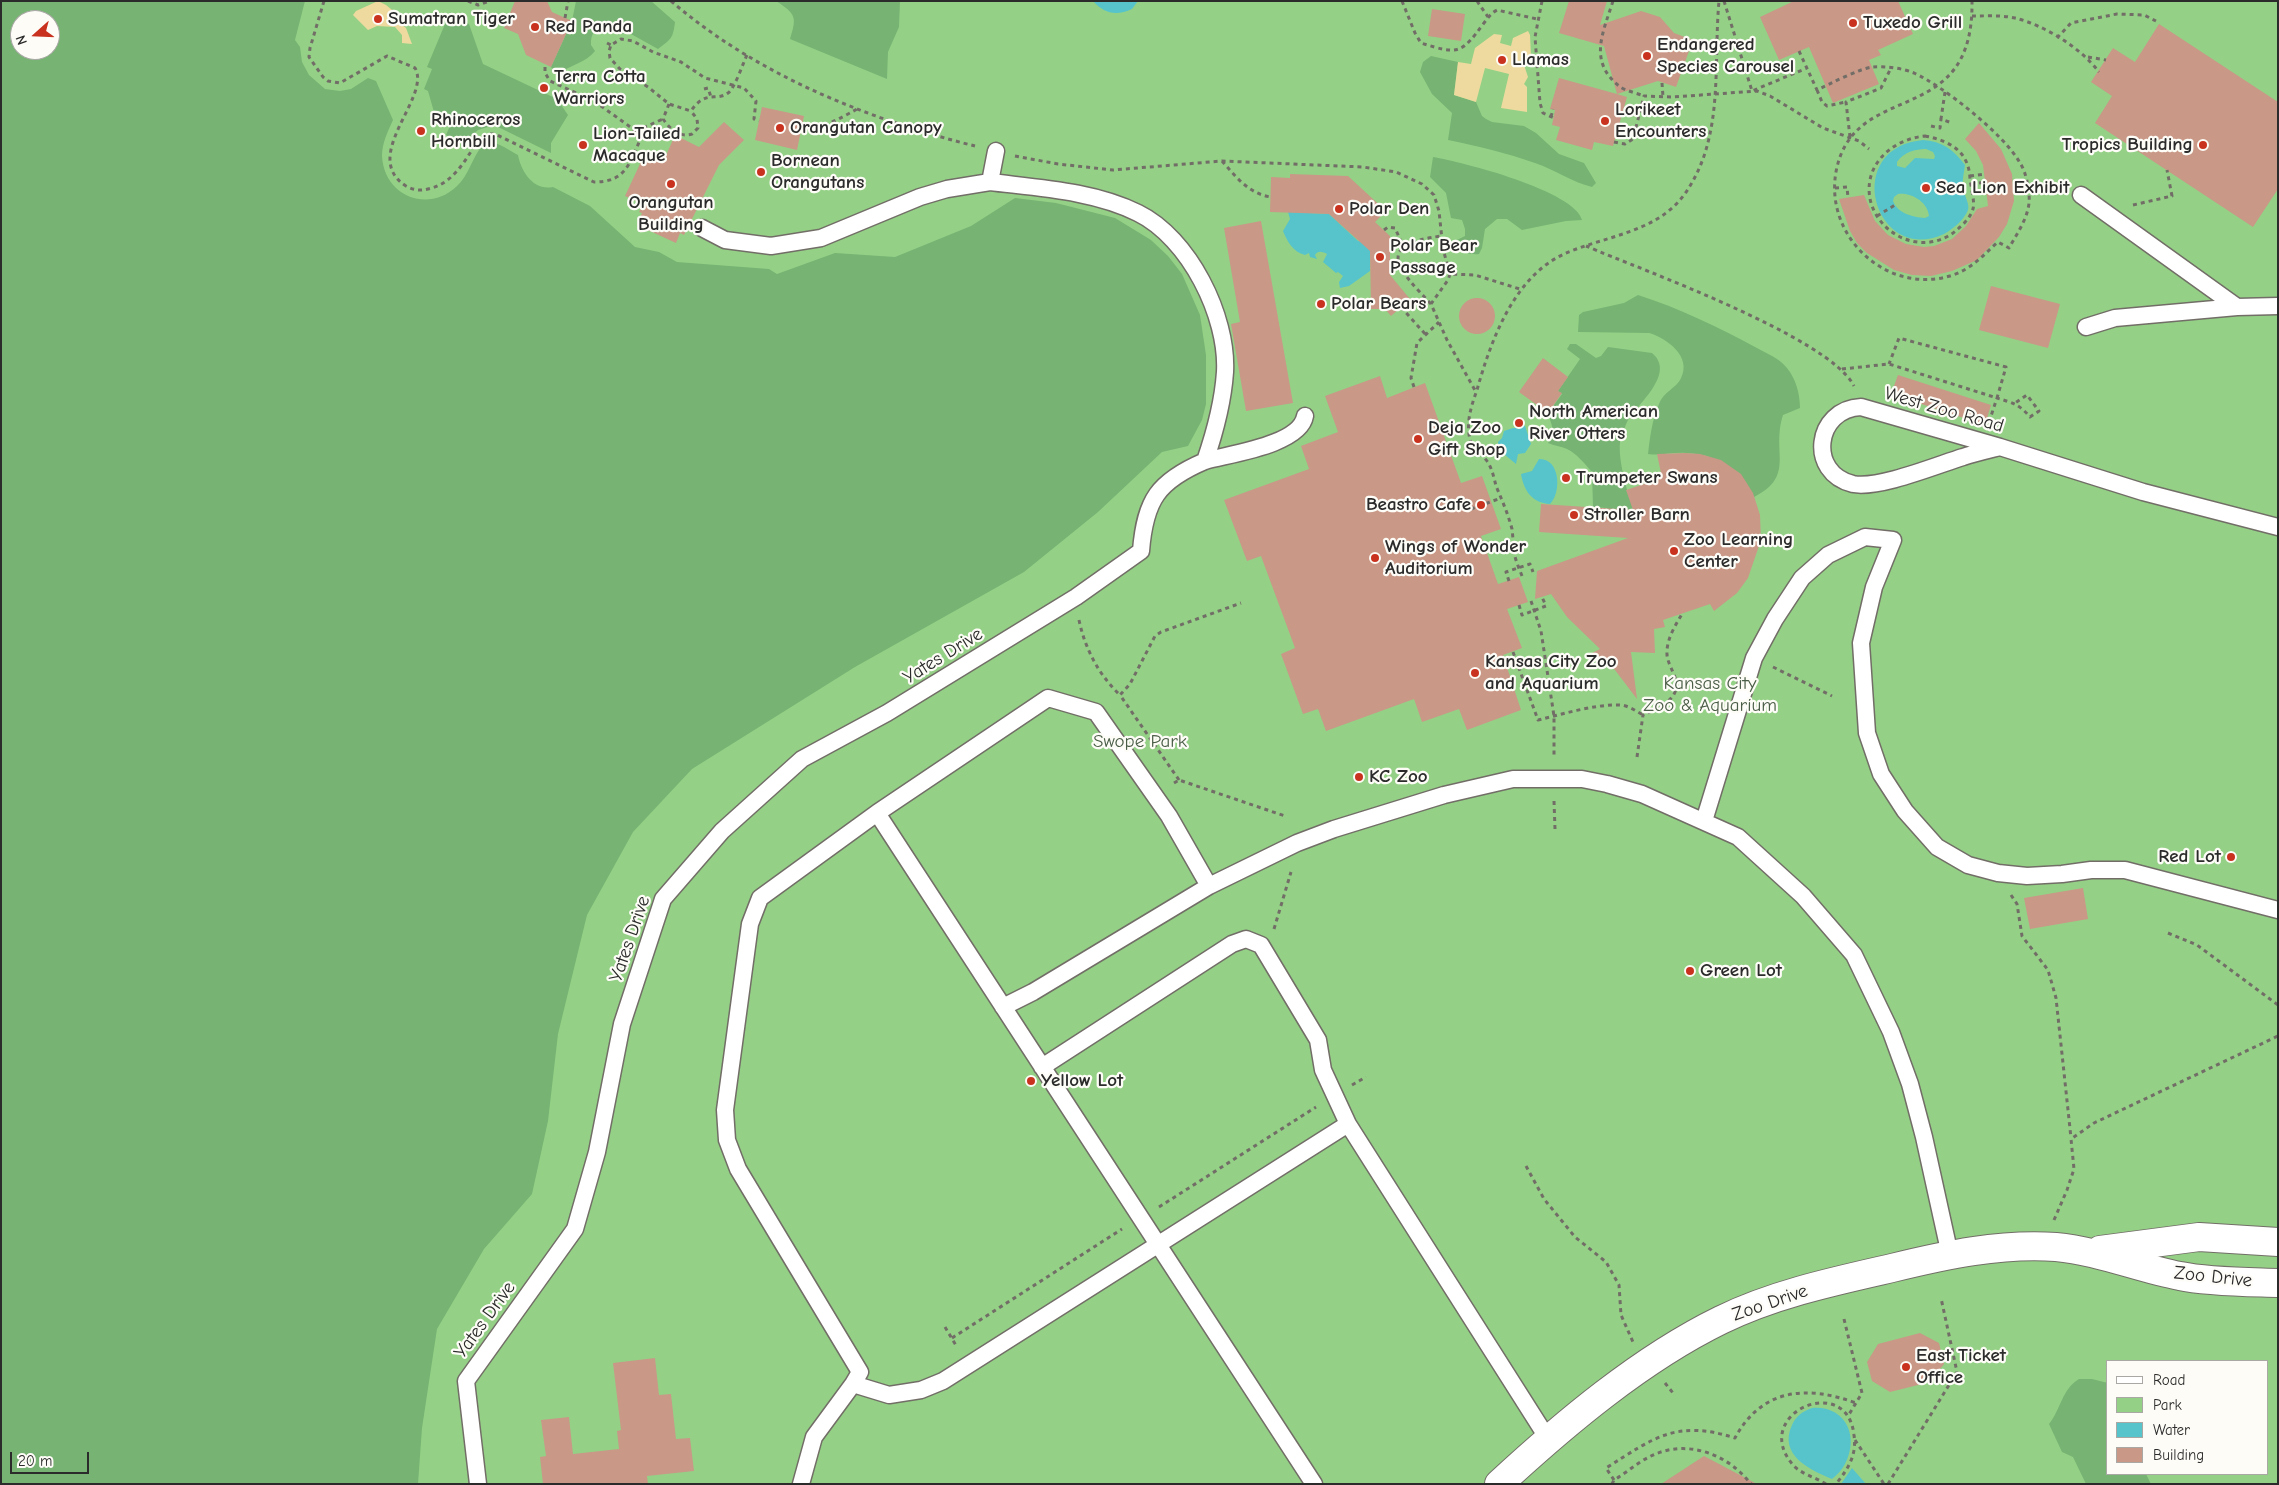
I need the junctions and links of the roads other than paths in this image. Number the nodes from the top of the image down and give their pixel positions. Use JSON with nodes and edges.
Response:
{"nodes":[{"id":1,"x":996,"y":151,"type":"road end"},
{"id":2,"x":990,"y":182,"type":"junction"},
{"id":3,"x":2081,"y":195,"type":"dead end"},
{"id":4,"x":702,"y":228,"type":"dead end"},
{"id":5,"x":2278,"y":306,"type":"edge"},
{"id":6,"x":2237,"y":307,"type":"junction"},
{"id":7,"x":2086,"y":327,"type":"dead end"},
{"id":8,"x":1305,"y":416,"type":"dead end"},
{"id":9,"x":2000,"y":447,"type":"junction"},
{"id":10,"x":1204,"y":461,"type":"junction"},
{"id":11,"x":2278,"y":528,"type":"edge"},
{"id":12,"x":877,"y":813,"type":"junction"},
{"id":13,"x":1704,"y":821,"type":"junction"},
{"id":14,"x":1209,"y":886,"type":"junction"},
{"id":15,"x":2278,"y":910,"type":"edge"},
{"id":16,"x":1003,"y":1007,"type":"junction"},
{"id":17,"x":1042,"y":1067,"type":"junction"},
{"id":18,"x":1348,"y":1124,"type":"junction"},
{"id":19,"x":2278,"y":1242,"type":"edge"},
{"id":20,"x":1157,"y":1244,"type":"junction"},
{"id":21,"x":2091,"y":1251,"type":"junction"},
{"id":22,"x":1950,"y":1255,"type":"junction"},
{"id":23,"x":2278,"y":1283,"type":"edge"},
{"id":24,"x":853,"y":1384,"type":"junction"},
{"id":25,"x":1548,"y":1439,"type":"junction"},
{"id":26,"x":478,"y":1484,"type":"edge"},
{"id":27,"x":801,"y":1484,"type":"edge"},
{"id":28,"x":1314,"y":1484,"type":"edge"},
{"id":29,"x":1499,"y":1484,"type":"edge"}],
"edges":[{"from":1,"to":2,"type":"lane"},
{"from":2,"to":4,"type":"lane"},
{"from":2,"to":10,"type":"lane"},
{"from":3,"to":6,"type":"lane"},
{"from":5,"to":6,"type":"lane"},
{"from":6,"to":7,"type":"lane"},
{"from":8,"to":10,"type":"lane"},
{"from":9,"to":9,"type":"lane","name":"West Zoo Road"},
{"from":9,"to":11,"type":"lane","name":"West Zoo Road"},
{"from":10,"to":26,"type":"lane","name":"Yates Drive"},
{"from":12,"to":14,"type":"lane"},
{"from":12,"to":16,"type":"lane"},
{"from":12,"to":24,"type":"lane"},
{"from":13,"to":14,"type":"lane"},
{"from":13,"to":15,"type":"lane"},
{"from":13,"to":22,"type":"lane"},
{"from":14,"to":16,"type":"lane"},
{"from":16,"to":17,"type":"lane"},
{"from":17,"to":18,"type":"lane"},
{"from":17,"to":20,"type":"lane"},
{"from":18,"to":20,"type":"lane"},
{"from":18,"to":25,"type":"lane"},
{"from":19,"to":21,"type":"street","name":"Zoo Drive"},
{"from":20,"to":24,"type":"lane"},
{"from":20,"to":28,"type":"lane"},
{"from":21,"to":22,"type":"street","name":"Zoo Drive"},
{"from":21,"to":23,"type":"street","name":"Zoo Drive"},
{"from":22,"to":25,"type":"street","name":"Zoo Drive"},
{"from":24,"to":27,"type":"lane"},
{"from":25,"to":29,"type":"street","name":"Zoo Drive"}]}
